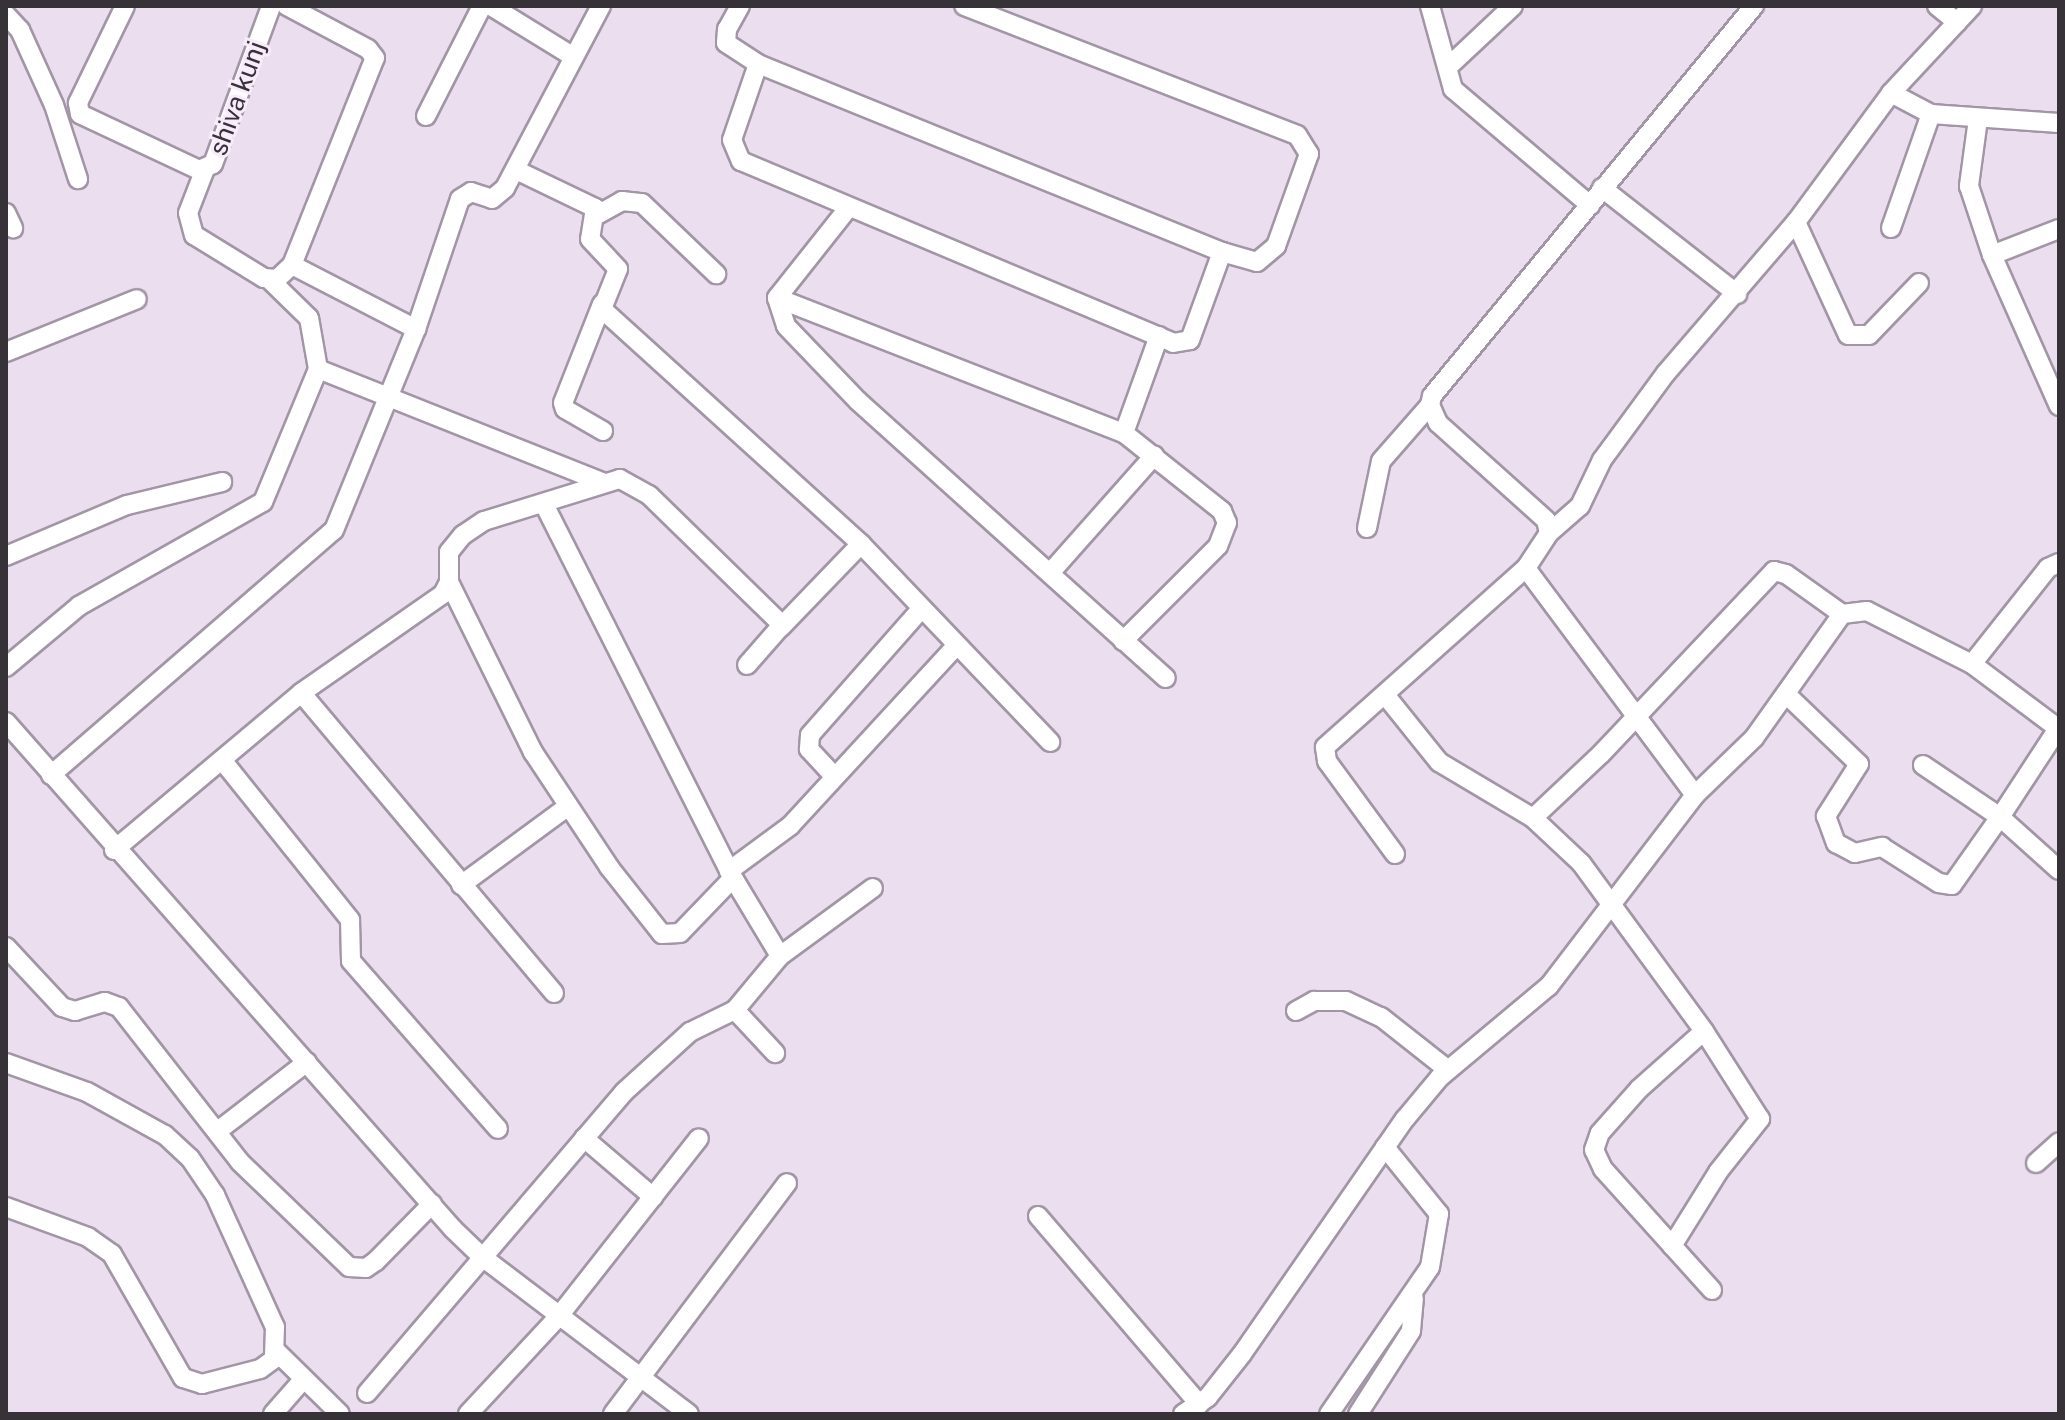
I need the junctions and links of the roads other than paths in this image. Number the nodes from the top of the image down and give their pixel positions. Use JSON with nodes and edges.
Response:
{"nodes":[{"id":1,"x":125,"y":6,"type":"edge"},
{"id":2,"x":271,"y":6,"type":"edge"},
{"id":3,"x":287,"y":6,"type":"edge"},
{"id":4,"x":482,"y":6,"type":"edge"},
{"id":5,"x":491,"y":6,"type":"edge"},
{"id":6,"x":601,"y":6,"type":"edge"},
{"id":7,"x":740,"y":6,"type":"edge"},
{"id":8,"x":964,"y":6,"type":"edge"},
{"id":9,"x":1430,"y":6,"type":"edge"},
{"id":10,"x":1513,"y":6,"type":"edge"},
{"id":11,"x":1754,"y":6,"type":"edge"},
{"id":12,"x":1937,"y":6,"type":"edge"},
{"id":13,"x":1972,"y":6,"type":"edge"},
{"id":14,"x":6,"y":15,"type":"edge"},
{"id":15,"x":1957,"y":22,"type":"junction"},
{"id":16,"x":574,"y":57,"type":"junction"},
{"id":17,"x":758,"y":64,"type":"junction"},
{"id":18,"x":1448,"y":67,"type":"junction"},
{"id":19,"x":1891,"y":93,"type":"junction"},
{"id":20,"x":1931,"y":114,"type":"junction"},
{"id":21,"x":426,"y":116,"type":"dead end"},
{"id":22,"x":1978,"y":119,"type":"junction"},
{"id":23,"x":2059,"y":123,"type":"edge"},
{"id":24,"x":205,"y":169,"type":"junction"},
{"id":25,"x":516,"y":170,"type":"junction"},
{"id":26,"x":78,"y":179,"type":"dead end"},
{"id":27,"x":1602,"y":188,"type":"junction"},
{"id":28,"x":1590,"y":205,"type":"junction"},
{"id":29,"x":849,"y":207,"type":"junction"},
{"id":30,"x":597,"y":215,"type":"junction"},
{"id":31,"x":1796,"y":222,"type":"junction"},
{"id":32,"x":1891,"y":228,"type":"dead end"},
{"id":33,"x":2059,"y":229,"type":"edge"},
{"id":34,"x":1222,"y":252,"type":"junction"},
{"id":35,"x":1992,"y":255,"type":"junction"},
{"id":36,"x":292,"y":265,"type":"junction"},
{"id":37,"x":716,"y":274,"type":"dead end"},
{"id":38,"x":270,"y":280,"type":"junction"},
{"id":39,"x":1919,"y":283,"type":"dead end"},
{"id":40,"x":1737,"y":294,"type":"junction"},
{"id":41,"x":777,"y":298,"type":"junction"},
{"id":42,"x":137,"y":299,"type":"dead end"},
{"id":43,"x":602,"y":304,"type":"junction"},
{"id":44,"x":416,"y":329,"type":"junction"},
{"id":45,"x":1159,"y":336,"type":"junction"},
{"id":46,"x":6,"y":352,"type":"edge"},
{"id":47,"x":318,"y":369,"type":"junction"},
{"id":48,"x":387,"y":397,"type":"junction"},
{"id":49,"x":1430,"y":405,"type":"junction"},
{"id":50,"x":2059,"y":406,"type":"edge"},
{"id":51,"x":603,"y":431,"type":"dead end"},
{"id":52,"x":1124,"y":433,"type":"junction"},
{"id":53,"x":1154,"y":456,"type":"junction"},
{"id":54,"x":222,"y":482,"type":"dead end"},
{"id":55,"x":604,"y":483,"type":"junction"},
{"id":56,"x":544,"y":504,"type":"junction"},
{"id":57,"x":1367,"y":528,"type":"dead end"},
{"id":58,"x":1549,"y":533,"type":"junction"},
{"id":59,"x":861,"y":544,"type":"junction"},
{"id":60,"x":6,"y":556,"type":"edge"},
{"id":61,"x":2059,"y":563,"type":"edge"},
{"id":62,"x":1526,"y":568,"type":"junction"},
{"id":63,"x":1050,"y":573,"type":"junction"},
{"id":64,"x":449,"y":582,"type":"junction"},
{"id":65,"x":922,"y":608,"type":"junction"},
{"id":66,"x":1842,"y":614,"type":"junction"},
{"id":67,"x":781,"y":627,"type":"junction"},
{"id":68,"x":1123,"y":641,"type":"junction"},
{"id":69,"x":956,"y":646,"type":"junction"},
{"id":70,"x":1972,"y":664,"type":"junction"},
{"id":71,"x":747,"y":665,"type":"dead end"},
{"id":72,"x":6,"y":667,"type":"edge"},
{"id":73,"x":1166,"y":678,"type":"dead end"},
{"id":74,"x":301,"y":693,"type":"junction"},
{"id":75,"x":1786,"y":694,"type":"junction"},
{"id":76,"x":1386,"y":696,"type":"junction"},
{"id":77,"x":1636,"y":719,"type":"junction"},
{"id":78,"x":6,"y":722,"type":"edge"},
{"id":79,"x":2059,"y":728,"type":"edge"},
{"id":80,"x":1050,"y":742,"type":"dead end"},
{"id":81,"x":222,"y":760,"type":"junction"},
{"id":82,"x":1923,"y":765,"type":"dead end"},
{"id":83,"x":51,"y":775,"type":"junction"},
{"id":84,"x":834,"y":776,"type":"junction"},
{"id":85,"x":1695,"y":795,"type":"junction"},
{"id":86,"x":567,"y":807,"type":"junction"},
{"id":87,"x":2000,"y":817,"type":"junction"},
{"id":88,"x":1533,"y":818,"type":"junction"},
{"id":89,"x":114,"y":850,"type":"junction"},
{"id":90,"x":1395,"y":854,"type":"dead end"},
{"id":91,"x":2059,"y":870,"type":"edge"},
{"id":92,"x":731,"y":875,"type":"junction"},
{"id":93,"x":461,"y":885,"type":"junction"},
{"id":94,"x":873,"y":888,"type":"dead end"},
{"id":95,"x":1612,"y":904,"type":"junction"},
{"id":96,"x":6,"y":947,"type":"edge"},
{"id":97,"x":780,"y":956,"type":"junction"},
{"id":98,"x":554,"y":993,"type":"dead end"},
{"id":99,"x":735,"y":1010,"type":"junction"},
{"id":100,"x":1296,"y":1011,"type":"dead end"},
{"id":101,"x":1704,"y":1031,"type":"junction"},
{"id":102,"x":775,"y":1053,"type":"dead end"},
{"id":103,"x":307,"y":1062,"type":"junction"},
{"id":104,"x":6,"y":1063,"type":"edge"},
{"id":105,"x":1448,"y":1070,"type":"junction"},
{"id":106,"x":498,"y":1129,"type":"dead end"},
{"id":107,"x":219,"y":1130,"type":"junction"},
{"id":108,"x":584,"y":1138,"type":"junction"},
{"id":109,"x":699,"y":1138,"type":"dead end"},
{"id":110,"x":2059,"y":1142,"type":"edge"},
{"id":111,"x":1385,"y":1147,"type":"junction"},
{"id":112,"x":2036,"y":1163,"type":"dead end"},
{"id":113,"x":787,"y":1183,"type":"dead end"},
{"id":114,"x":653,"y":1197,"type":"junction"},
{"id":115,"x":432,"y":1204,"type":"junction"},
{"id":116,"x":6,"y":1207,"type":"edge"},
{"id":117,"x":1038,"y":1216,"type":"dead end"},
{"id":118,"x":1672,"y":1246,"type":"junction"},
{"id":119,"x":481,"y":1256,"type":"junction"},
{"id":120,"x":1712,"y":1290,"type":"dead end"},
{"id":121,"x":1414,"y":1298,"type":"junction"},
{"id":122,"x":559,"y":1316,"type":"junction"},
{"id":123,"x":277,"y":1352,"type":"junction"},
{"id":124,"x":643,"y":1377,"type":"junction"},
{"id":125,"x":301,"y":1382,"type":"junction"},
{"id":126,"x":367,"y":1393,"type":"dead end"},
{"id":127,"x":1191,"y":1409,"type":"edge"},
{"id":128,"x":273,"y":1414,"type":"edge"},
{"id":129,"x":340,"y":1414,"type":"edge"},
{"id":130,"x":468,"y":1414,"type":"edge"},
{"id":131,"x":613,"y":1414,"type":"edge"},
{"id":132,"x":689,"y":1414,"type":"edge"},
{"id":133,"x":1329,"y":1414,"type":"edge"},
{"id":134,"x":1358,"y":1414,"type":"edge"}],
"edges":[{"from":1,"to":24,"type":"street","name":"shiva kunj"},
{"from":2,"to":24,"type":"street","name":"shiva kunj"},
{"from":3,"to":36,"type":"street"},
{"from":4,"to":21,"type":"street"},
{"from":5,"to":16,"type":"street"},
{"from":6,"to":16,"type":"street"},
{"from":7,"to":17,"type":"street"},
{"from":8,"to":34,"type":"street"},
{"from":9,"to":18,"type":"street"},
{"from":10,"to":18,"type":"street"},
{"from":11,"to":27,"type":"street"},
{"from":12,"to":15,"type":"street"},
{"from":13,"to":15,"type":"street"},
{"from":14,"to":26,"type":"street"},
{"from":15,"to":19,"type":"street"},
{"from":16,"to":25,"type":"street"},
{"from":17,"to":29,"type":"street"},
{"from":17,"to":34,"type":"street"},
{"from":18,"to":28,"type":"street"},
{"from":19,"to":20,"type":"street"},
{"from":19,"to":31,"type":"street"},
{"from":20,"to":22,"type":"street"},
{"from":20,"to":32,"type":"street"},
{"from":22,"to":23,"type":"street"},
{"from":22,"to":35,"type":"street"},
{"from":24,"to":38,"type":"street"},
{"from":25,"to":30,"type":"street"},
{"from":25,"to":44,"type":"street"},
{"from":27,"to":28,"type":"street"},
{"from":27,"to":40,"type":"street"},
{"from":28,"to":49,"type":"street"},
{"from":29,"to":41,"type":"street"},
{"from":29,"to":45,"type":"street"},
{"from":30,"to":37,"type":"street"},
{"from":30,"to":43,"type":"street"},
{"from":31,"to":39,"type":"street"},
{"from":31,"to":40,"type":"street"},
{"from":33,"to":35,"type":"street"},
{"from":34,"to":45,"type":"street"},
{"from":35,"to":50,"type":"street"},
{"from":36,"to":38,"type":"street"},
{"from":36,"to":44,"type":"street"},
{"from":38,"to":47,"type":"street"},
{"from":40,"to":58,"type":"street"},
{"from":41,"to":52,"type":"street"},
{"from":41,"to":63,"type":"street"},
{"from":42,"to":46,"type":"street"},
{"from":43,"to":51,"type":"street"},
{"from":43,"to":59,"type":"street"},
{"from":44,"to":48,"type":"street"},
{"from":45,"to":52,"type":"street"},
{"from":47,"to":48,"type":"street"},
{"from":47,"to":72,"type":"street"},
{"from":48,"to":55,"type":"street"},
{"from":48,"to":83,"type":"street"},
{"from":49,"to":57,"type":"street"},
{"from":49,"to":58,"type":"street"},
{"from":52,"to":53,"type":"street"},
{"from":53,"to":63,"type":"street"},
{"from":53,"to":68,"type":"street"},
{"from":54,"to":60,"type":"street"},
{"from":55,"to":56,"type":"street"},
{"from":55,"to":67,"type":"street"},
{"from":56,"to":64,"type":"street"},
{"from":56,"to":92,"type":"street"},
{"from":58,"to":62,"type":"street"},
{"from":59,"to":65,"type":"street"},
{"from":59,"to":67,"type":"street"},
{"from":61,"to":70,"type":"street"},
{"from":62,"to":76,"type":"street"},
{"from":62,"to":77,"type":"street"},
{"from":63,"to":68,"type":"street"},
{"from":64,"to":74,"type":"street"},
{"from":64,"to":86,"type":"street"},
{"from":65,"to":69,"type":"street"},
{"from":65,"to":84,"type":"street"},
{"from":66,"to":70,"type":"street"},
{"from":66,"to":75,"type":"street"},
{"from":66,"to":77,"type":"street"},
{"from":67,"to":71,"type":"street"},
{"from":68,"to":73,"type":"street"},
{"from":69,"to":80,"type":"street"},
{"from":69,"to":84,"type":"street"},
{"from":70,"to":79,"type":"street"},
{"from":74,"to":81,"type":"street"},
{"from":74,"to":93,"type":"street"},
{"from":75,"to":85,"type":"street"},
{"from":75,"to":87,"type":"street"},
{"from":76,"to":88,"type":"street"},
{"from":76,"to":90,"type":"street"},
{"from":77,"to":85,"type":"street"},
{"from":77,"to":88,"type":"street"},
{"from":78,"to":83,"type":"street"},
{"from":79,"to":87,"type":"street"},
{"from":81,"to":89,"type":"street"},
{"from":81,"to":106,"type":"street"},
{"from":82,"to":87,"type":"street"},
{"from":83,"to":89,"type":"street"},
{"from":84,"to":92,"type":"street"},
{"from":85,"to":95,"type":"street"},
{"from":86,"to":92,"type":"street"},
{"from":86,"to":93,"type":"street"},
{"from":87,"to":91,"type":"street"},
{"from":88,"to":95,"type":"street"},
{"from":89,"to":103,"type":"street"},
{"from":92,"to":97,"type":"street"},
{"from":93,"to":98,"type":"street"},
{"from":94,"to":97,"type":"street"},
{"from":95,"to":101,"type":"street"},
{"from":95,"to":105,"type":"street"},
{"from":96,"to":107,"type":"street"},
{"from":97,"to":99,"type":"street"},
{"from":99,"to":102,"type":"street"},
{"from":99,"to":108,"type":"street"},
{"from":100,"to":105,"type":"street"},
{"from":101,"to":118,"type":"street"},
{"from":101,"to":118,"type":"street"},
{"from":103,"to":107,"type":"street"},
{"from":103,"to":115,"type":"street"},
{"from":104,"to":123,"type":"street"},
{"from":105,"to":111,"type":"street"},
{"from":107,"to":115,"type":"street"},
{"from":108,"to":114,"type":"street"},
{"from":108,"to":119,"type":"street"},
{"from":109,"to":114,"type":"street"},
{"from":110,"to":112,"type":"street"},
{"from":111,"to":121,"type":"street"},
{"from":111,"to":127,"type":"street"},
{"from":113,"to":124,"type":"street"},
{"from":114,"to":122,"type":"street"},
{"from":115,"to":119,"type":"street"},
{"from":116,"to":123,"type":"street"},
{"from":117,"to":127,"type":"street"},
{"from":118,"to":120,"type":"street"},
{"from":119,"to":122,"type":"street"},
{"from":119,"to":126,"type":"street"},
{"from":121,"to":133,"type":"street"},
{"from":121,"to":134,"type":"street"},
{"from":122,"to":124,"type":"street"},
{"from":122,"to":130,"type":"street"},
{"from":123,"to":125,"type":"street"},
{"from":124,"to":131,"type":"street"},
{"from":124,"to":132,"type":"street"},
{"from":125,"to":128,"type":"street"},
{"from":125,"to":129,"type":"street"}]}
